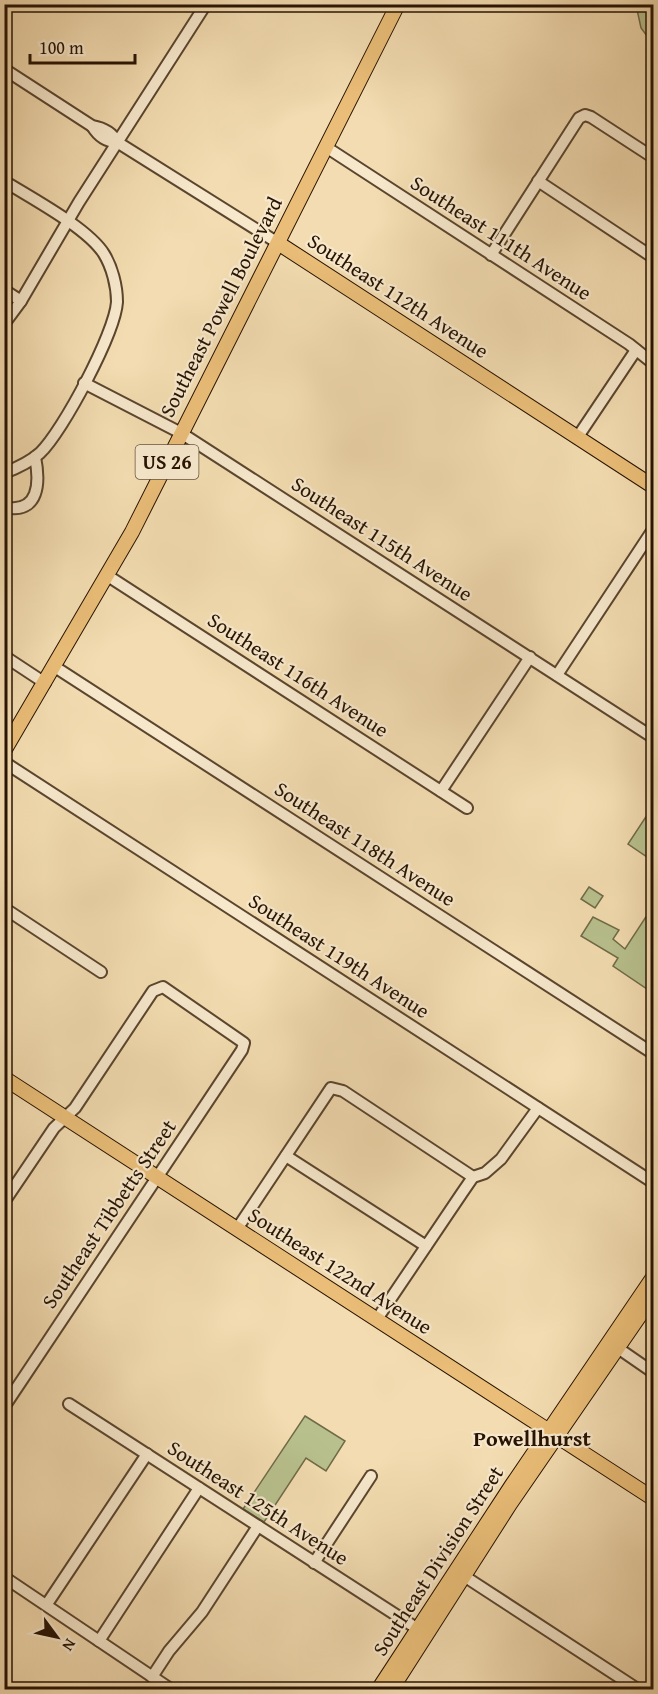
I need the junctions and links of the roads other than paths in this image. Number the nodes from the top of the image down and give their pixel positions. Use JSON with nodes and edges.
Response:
{"nodes":[{"id":1,"x":206,"y":4,"type":"edge"},
{"id":2,"x":398,"y":4,"type":"edge"},
{"id":3,"x":4,"y":69,"type":"edge"},
{"id":4,"x":117,"y":142,"type":"junction"},
{"id":5,"x":326,"y":147,"type":"junction"},
{"id":6,"x":654,"y":158,"type":"edge"},
{"id":7,"x":4,"y":181,"type":"edge"},
{"id":8,"x":538,"y":181,"type":"junction"},
{"id":9,"x":66,"y":221,"type":"junction"},
{"id":10,"x":278,"y":243,"type":"junction"},
{"id":11,"x":491,"y":255,"type":"junction"},
{"id":12,"x":654,"y":258,"type":"edge"},
{"id":13,"x":4,"y":290,"type":"edge"},
{"id":14,"x":21,"y":301,"type":"junction"},
{"id":15,"x":4,"y":324,"type":"edge"},
{"id":16,"x":636,"y":350,"type":"junction"},
{"id":17,"x":654,"y":364,"type":"edge"},
{"id":18,"x":84,"y":383,"type":"junction"},
{"id":19,"x":181,"y":433,"type":"junction"},
{"id":20,"x":577,"y":438,"type":"junction"},
{"id":21,"x":35,"y":457,"type":"junction"},
{"id":22,"x":4,"y":473,"type":"edge"},
{"id":23,"x":654,"y":487,"type":"edge"},
{"id":24,"x":4,"y":507,"type":"edge"},
{"id":25,"x":654,"y":528,"type":"edge"},
{"id":26,"x":108,"y":576,"type":"junction"},
{"id":27,"x":4,"y":656,"type":"edge"},
{"id":28,"x":530,"y":657,"type":"junction"},
{"id":29,"x":55,"y":667,"type":"junction"},
{"id":30,"x":557,"y":675,"type":"junction"},
{"id":31,"x":45,"y":682,"type":"junction"},
{"id":32,"x":654,"y":738,"type":"edge"},
{"id":33,"x":4,"y":751,"type":"edge"},
{"id":34,"x":4,"y":762,"type":"edge"},
{"id":35,"x":441,"y":790,"type":"junction"},
{"id":36,"x":467,"y":808,"type":"dead end"},
{"id":37,"x":4,"y":908,"type":"edge"},
{"id":38,"x":101,"y":972,"type":"dead end"},
{"id":39,"x":654,"y":1054,"type":"edge"},
{"id":40,"x":4,"y":1078,"type":"edge"},
{"id":41,"x":538,"y":1108,"type":"junction"},
{"id":42,"x":65,"y":1117,"type":"junction"},
{"id":43,"x":286,"y":1156,"type":"junction"},
{"id":44,"x":156,"y":1176,"type":"junction"},
{"id":45,"x":473,"y":1177,"type":"junction"},
{"id":46,"x":654,"y":1183,"type":"edge"},
{"id":47,"x":4,"y":1202,"type":"edge"},
{"id":48,"x":237,"y":1229,"type":"junction"},
{"id":49,"x":426,"y":1246,"type":"junction"},
{"id":50,"x":654,"y":1276,"type":"edge"},
{"id":51,"x":654,"y":1295,"type":"edge"},
{"id":52,"x":377,"y":1319,"type":"junction"},
{"id":53,"x":614,"y":1345,"type":"junction"},
{"id":54,"x":654,"y":1373,"type":"edge"},
{"id":55,"x":69,"y":1404,"type":"dead end"},
{"id":56,"x":4,"y":1407,"type":"edge"},
{"id":57,"x":553,"y":1433,"type":"junction"},
{"id":58,"x":147,"y":1454,"type":"junction"},
{"id":59,"x":371,"y":1476,"type":"dead end"},
{"id":60,"x":199,"y":1488,"type":"junction"},
{"id":61,"x":654,"y":1499,"type":"edge"},
{"id":62,"x":258,"y":1526,"type":"junction"},
{"id":63,"x":462,"y":1561,"type":"junction"},
{"id":64,"x":314,"y":1563,"type":"junction"},
{"id":65,"x":464,"y":1576,"type":"junction"},
{"id":66,"x":4,"y":1577,"type":"edge"},
{"id":67,"x":47,"y":1604,"type":"junction"},
{"id":68,"x":422,"y":1632,"type":"junction"},
{"id":69,"x":99,"y":1641,"type":"junction"},
{"id":70,"x":153,"y":1677,"type":"junction"},
{"id":71,"x":172,"y":1689,"type":"edge"},
{"id":72,"x":378,"y":1689,"type":"edge"},
{"id":73,"x":390,"y":1689,"type":"edge"},
{"id":74,"x":639,"y":1689,"type":"edge"}],
"edges":[{"from":1,"to":4,"type":"street"},
{"from":2,"to":5,"type":"main road","name":"Southeast Powell Boulevard","number":"US 26"},
{"from":3,"to":4,"type":"street","name":"Southeast 112th Avenue"},
{"from":4,"to":9,"type":"street"},
{"from":4,"to":10,"type":"street","name":"Southeast 112th Avenue"},
{"from":5,"to":10,"type":"main road","name":"Southeast Powell Boulevard","number":"US 26"},
{"from":5,"to":11,"type":"street","name":"Southeast 111th Avenue"},
{"from":6,"to":8,"type":"street"},
{"from":7,"to":9,"type":"street"},
{"from":8,"to":11,"type":"street"},
{"from":8,"to":12,"type":"street"},
{"from":9,"to":14,"type":"street"},
{"from":9,"to":18,"type":"street"},
{"from":10,"to":19,"type":"main road","name":"Southeast Powell Boulevard","number":"US 26"},
{"from":10,"to":20,"type":"main road","name":"Southeast 112th Avenue"},
{"from":11,"to":16,"type":"street","name":"Southeast 111th Avenue"},
{"from":13,"to":14,"type":"street"},
{"from":14,"to":15,"type":"street"},
{"from":16,"to":17,"type":"street","name":"Southeast 111th Avenue"},
{"from":16,"to":20,"type":"street"},
{"from":18,"to":19,"type":"street","name":"Southeast 115th Avenue"},
{"from":18,"to":21,"type":"street"},
{"from":19,"to":26,"type":"main road","name":"Southeast Powell Boulevard","number":"US 26"},
{"from":19,"to":28,"type":"street","name":"Southeast 115th Avenue"},
{"from":20,"to":23,"type":"main road","name":"Southeast 112th Avenue"},
{"from":21,"to":22,"type":"street"},
{"from":21,"to":24,"type":"street"},
{"from":25,"to":30,"type":"street"},
{"from":26,"to":29,"type":"main road","name":"Southeast Powell Boulevard","number":"US 26"},
{"from":26,"to":35,"type":"street","name":"Southeast 116th Avenue"},
{"from":27,"to":31,"type":"street"},
{"from":28,"to":30,"type":"street","name":"Southeast 115th Avenue"},
{"from":28,"to":35,"type":"street"},
{"from":29,"to":31,"type":"main road","name":"Southeast Powell Boulevard","number":"US 26"},
{"from":29,"to":39,"type":"street","name":"Southeast 118th Avenue"},
{"from":30,"to":32,"type":"street","name":"Southeast 115th Avenue"},
{"from":31,"to":33,"type":"main road","name":"Southeast Powell Boulevard","number":"US 26"},
{"from":34,"to":41,"type":"street","name":"Southeast 119th Avenue"},
{"from":35,"to":36,"type":"street","name":"Southeast 116th Avenue"},
{"from":37,"to":38,"type":"street"},
{"from":40,"to":42,"type":"main road","name":"Southeast 122nd Avenue"},
{"from":41,"to":45,"type":"street"},
{"from":41,"to":46,"type":"street","name":"Southeast 119th Avenue"},
{"from":42,"to":44,"type":"main road","name":"Southeast 122nd Avenue"},
{"from":42,"to":44,"type":"street","name":"Southeast Tibbetts Street"},
{"from":42,"to":47,"type":"street"},
{"from":43,"to":45,"type":"street"},
{"from":43,"to":48,"type":"street"},
{"from":43,"to":49,"type":"street"},
{"from":44,"to":48,"type":"main road","name":"Southeast 122nd Avenue"},
{"from":44,"to":56,"type":"street","name":"Southeast Tibbetts Street"},
{"from":45,"to":49,"type":"street"},
{"from":48,"to":52,"type":"main road","name":"Southeast 122nd Avenue"},
{"from":49,"to":52,"type":"street"},
{"from":50,"to":53,"type":"main road","name":"Southeast Division Street"},
{"from":51,"to":53,"type":"main road","name":"Southeast Division Street"},
{"from":52,"to":57,"type":"main road","name":"Southeast 122nd Avenue"},
{"from":53,"to":54,"type":"street"},
{"from":53,"to":57,"type":"main road","name":"Southeast Division Street"},
{"from":55,"to":58,"type":"street","name":"Southeast 125th Avenue"},
{"from":57,"to":61,"type":"main road","name":"Southeast 122nd Avenue"},
{"from":57,"to":63,"type":"main road","name":"Southeast Division Street"},
{"from":57,"to":65,"type":"main road","name":"Southeast Division Street"},
{"from":58,"to":60,"type":"street","name":"Southeast 125th Avenue"},
{"from":58,"to":67,"type":"street"},
{"from":59,"to":64,"type":"street"},
{"from":60,"to":62,"type":"street","name":"Southeast 125th Avenue"},
{"from":60,"to":69,"type":"street"},
{"from":62,"to":64,"type":"street","name":"Southeast 125th Avenue"},
{"from":62,"to":70,"type":"street"},
{"from":63,"to":65,"type":"main road"},
{"from":63,"to":68,"type":"main road","name":"Southeast Division Street"},
{"from":64,"to":68,"type":"street","name":"Southeast 125th Avenue"},
{"from":65,"to":68,"type":"main road","name":"Southeast Division Street"},
{"from":65,"to":74,"type":"street"},
{"from":66,"to":67,"type":"street"},
{"from":67,"to":69,"type":"street"},
{"from":68,"to":72,"type":"main road","name":"Southeast Division Street"},
{"from":68,"to":73,"type":"main road","name":"Southeast Division Street"},
{"from":69,"to":70,"type":"street"},
{"from":70,"to":71,"type":"street"}]}
